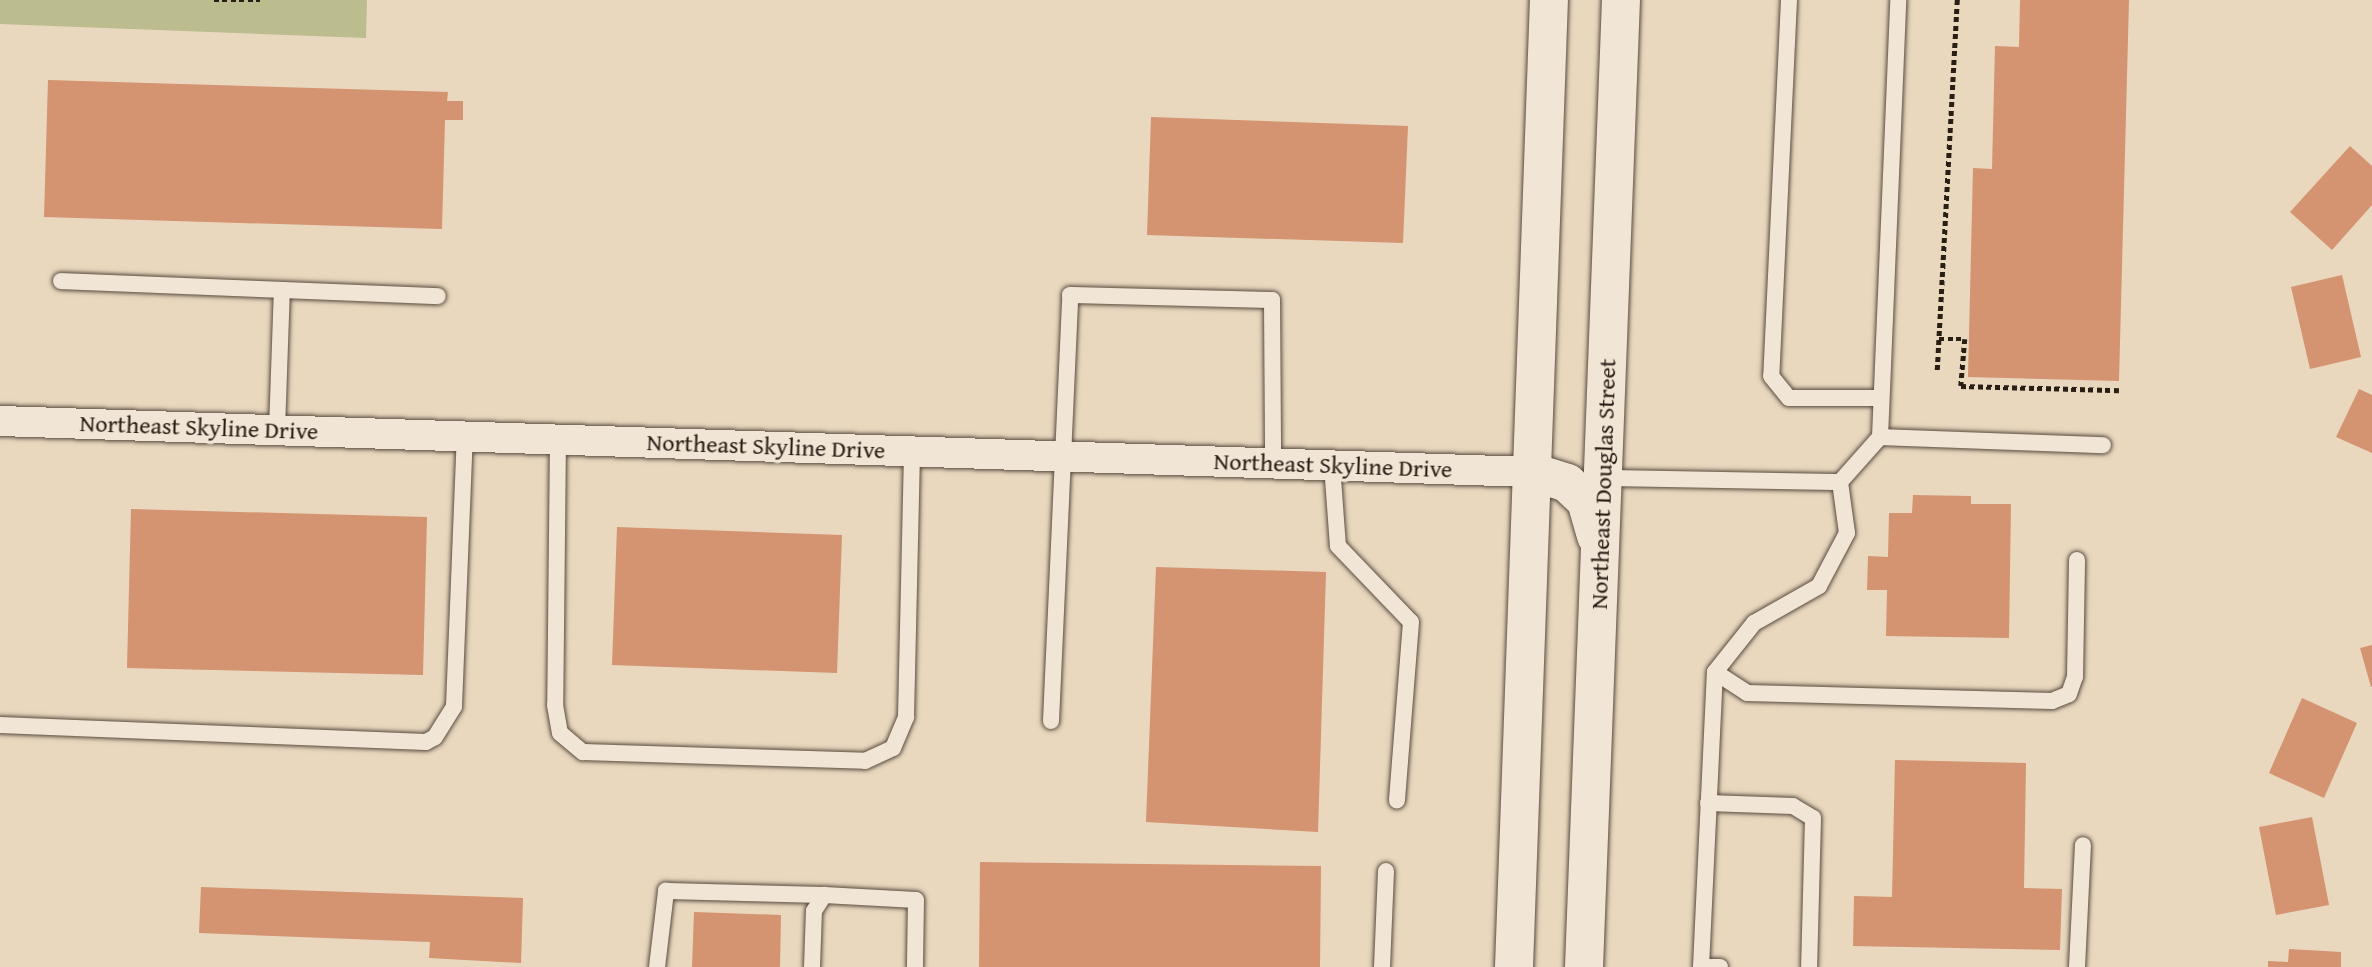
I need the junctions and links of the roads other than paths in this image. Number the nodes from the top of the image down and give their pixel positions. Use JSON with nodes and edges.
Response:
{"nodes":[{"id":1,"x":1549,"y":0,"type":"edge"},
{"id":2,"x":1621,"y":0,"type":"edge"},
{"id":3,"x":1789,"y":0,"type":"edge"},
{"id":4,"x":1898,"y":0,"type":"edge"},
{"id":5,"x":61,"y":281,"type":"dead end"},
{"id":6,"x":282,"y":290,"type":"junction"},
{"id":7,"x":438,"y":296,"type":"dead end"},
{"id":8,"x":1881,"y":398,"type":"junction"},
{"id":9,"x":0,"y":421,"type":"edge"},
{"id":10,"x":277,"y":430,"type":"junction"},
{"id":11,"x":465,"y":436,"type":"junction"},
{"id":12,"x":1880,"y":438,"type":"junction"},
{"id":13,"x":558,"y":439,"type":"junction"},
{"id":14,"x":2103,"y":446,"type":"dead end"},
{"id":15,"x":912,"y":451,"type":"junction"},
{"id":16,"x":1063,"y":456,"type":"junction"},
{"id":17,"x":1273,"y":463,"type":"junction"},
{"id":18,"x":1332,"y":465,"type":"junction"},
{"id":19,"x":1532,"y":472,"type":"junction"},
{"id":20,"x":1604,"y":478,"type":"junction"},
{"id":21,"x":1840,"y":482,"type":"junction"},
{"id":22,"x":1601,"y":552,"type":"junction"},
{"id":23,"x":2077,"y":561,"type":"dead end"},
{"id":24,"x":1715,"y":672,"type":"junction"},
{"id":25,"x":1051,"y":720,"type":"dead end"},
{"id":26,"x":0,"y":725,"type":"edge"},
{"id":27,"x":1396,"y":800,"type":"dead end"},
{"id":28,"x":1708,"y":803,"type":"junction"},
{"id":29,"x":2083,"y":845,"type":"dead end"},
{"id":30,"x":1386,"y":871,"type":"dead end"},
{"id":31,"x":824,"y":895,"type":"junction"},
{"id":32,"x":657,"y":967,"type":"edge"},
{"id":33,"x":812,"y":967,"type":"edge"},
{"id":34,"x":915,"y":967,"type":"edge"},
{"id":35,"x":1382,"y":967,"type":"edge"},
{"id":36,"x":1514,"y":967,"type":"edge"},
{"id":37,"x":1584,"y":967,"type":"edge"},
{"id":38,"x":1701,"y":967,"type":"edge"},
{"id":39,"x":1720,"y":967,"type":"edge"},
{"id":40,"x":1809,"y":967,"type":"edge"},
{"id":41,"x":2077,"y":967,"type":"edge"}],
"edges":[{"from":1,"to":19,"type":"main road"},
{"from":2,"to":20,"type":"main road","name":"Northeast Douglas Street"},
{"from":3,"to":8,"type":"lane"},
{"from":4,"to":8,"type":"lane"},
{"from":5,"to":6,"type":"lane"},
{"from":6,"to":7,"type":"lane"},
{"from":6,"to":10,"type":"lane"},
{"from":8,"to":12,"type":"lane"},
{"from":9,"to":10,"type":"street","name":"Northeast Skyline Drive"},
{"from":10,"to":11,"type":"street","name":"Northeast Skyline Drive"},
{"from":11,"to":13,"type":"street","name":"Northeast Skyline Drive"},
{"from":11,"to":26,"type":"lane"},
{"from":12,"to":14,"type":"lane"},
{"from":12,"to":21,"type":"lane"},
{"from":13,"to":15,"type":"street","name":"Northeast Skyline Drive"},
{"from":13,"to":15,"type":"lane"},
{"from":15,"to":16,"type":"street","name":"Northeast Skyline Drive"},
{"from":16,"to":17,"type":"street","name":"Northeast Skyline Drive"},
{"from":16,"to":17,"type":"lane"},
{"from":16,"to":25,"type":"lane"},
{"from":17,"to":18,"type":"street","name":"Northeast Skyline Drive"},
{"from":18,"to":19,"type":"street","name":"Northeast Skyline Drive"},
{"from":18,"to":27,"type":"lane"},
{"from":19,"to":22,"type":"main road"},
{"from":19,"to":36,"type":"main road"},
{"from":20,"to":21,"type":"lane"},
{"from":20,"to":22,"type":"main road","name":"Northeast Douglas Street"},
{"from":21,"to":24,"type":"lane"},
{"from":22,"to":37,"type":"main road","name":"Northeast Douglas Street"},
{"from":23,"to":24,"type":"lane"},
{"from":24,"to":28,"type":"lane"},
{"from":28,"to":38,"type":"lane"},
{"from":28,"to":40,"type":"lane"},
{"from":29,"to":41,"type":"lane"},
{"from":30,"to":35,"type":"lane"},
{"from":31,"to":32,"type":"lane"},
{"from":31,"to":33,"type":"lane"},
{"from":31,"to":34,"type":"lane"},
{"from":38,"to":39,"type":"lane"}]}
